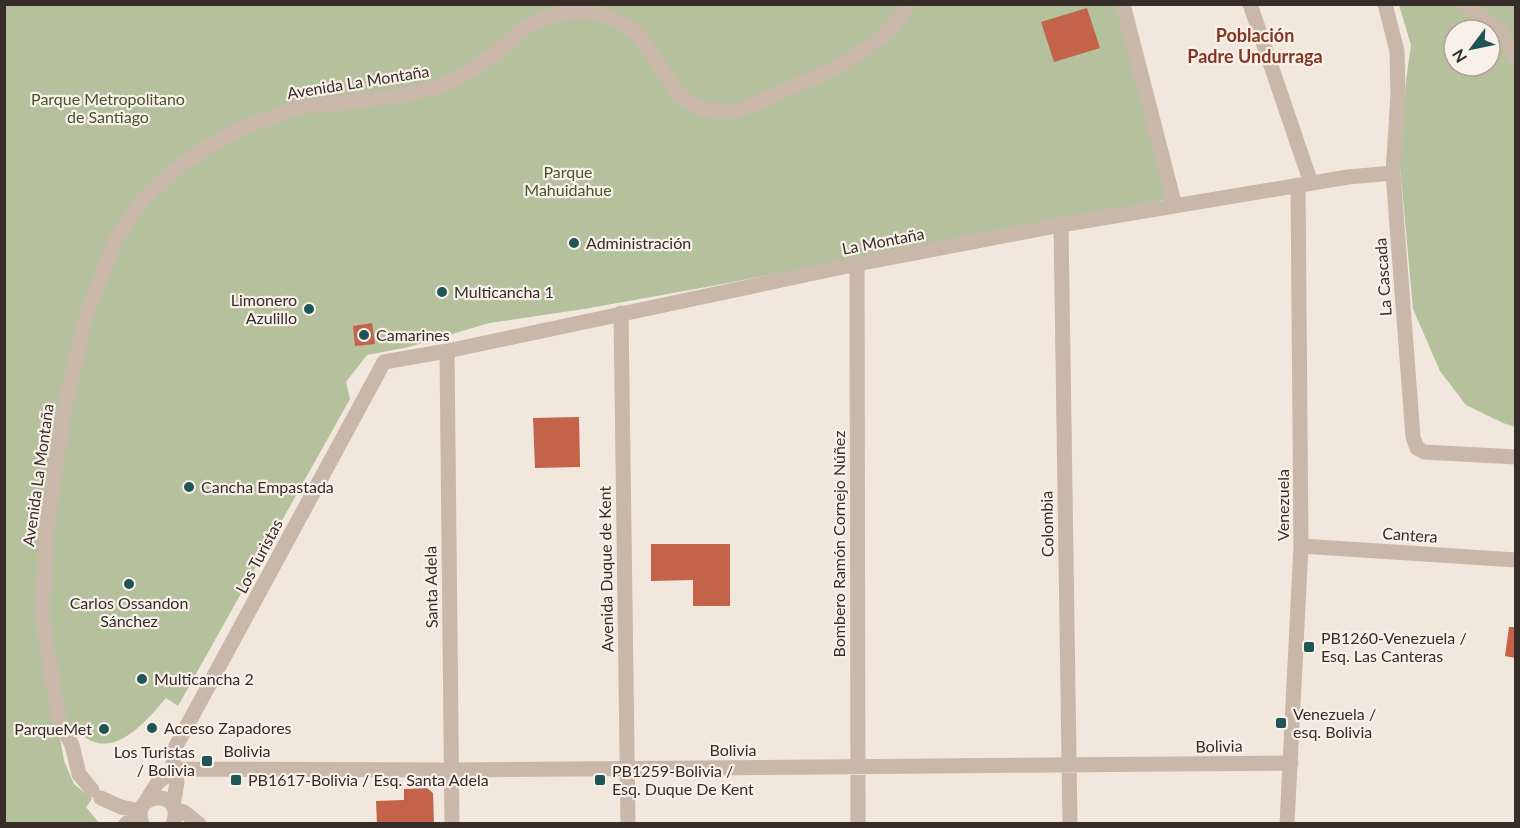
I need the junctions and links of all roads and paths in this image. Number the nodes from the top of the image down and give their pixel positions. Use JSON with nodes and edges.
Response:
{"nodes":[{"id":1,"x":907,"y":4,"type":"edge"},
{"id":2,"x":1123,"y":4,"type":"edge"},
{"id":3,"x":1250,"y":4,"type":"edge"},
{"id":4,"x":1385,"y":4,"type":"edge"},
{"id":5,"x":1463,"y":4,"type":"edge"},
{"id":6,"x":1515,"y":58,"type":"edge"},
{"id":7,"x":1393,"y":173,"type":"junction"},
{"id":8,"x":1305,"y":184,"type":"junction"},
{"id":9,"x":1175,"y":206,"type":"junction"},
{"id":10,"x":1061,"y":225,"type":"junction"},
{"id":11,"x":856,"y":264,"type":"junction"},
{"id":12,"x":621,"y":313,"type":"junction"},
{"id":13,"x":447,"y":351,"type":"junction"},
{"id":14,"x":384,"y":362,"type":"joint"},
{"id":15,"x":1515,"y":457,"type":"edge"},
{"id":16,"x":1301,"y":546,"type":"junction"},
{"id":17,"x":1515,"y":560,"type":"edge"},
{"id":18,"x":1291,"y":763,"type":"junction"},
{"id":19,"x":1069,"y":765,"type":"junction"},
{"id":20,"x":858,"y":767,"type":"junction"},
{"id":21,"x":175,"y":769,"type":"junction"},
{"id":22,"x":627,"y":769,"type":"junction"},
{"id":23,"x":451,"y":770,"type":"junction"},
{"id":24,"x":143,"y":812,"type":"edge"},
{"id":25,"x":174,"y":813,"type":"edge"},
{"id":26,"x":126,"y":824,"type":"edge"},
{"id":27,"x":199,"y":824,"type":"edge"},
{"id":28,"x":452,"y":824,"type":"edge"},
{"id":29,"x":628,"y":824,"type":"edge"},
{"id":30,"x":858,"y":824,"type":"edge"},
{"id":31,"x":1070,"y":824,"type":"edge"},
{"id":32,"x":1287,"y":824,"type":"edge"}],
"edges":[{"from":1,"to":24,"type":"street","name":"Avenida La Montaña"},
{"from":2,"to":9,"type":"street"},
{"from":3,"to":8,"type":"street","name":"Venezuela"},
{"from":4,"to":7,"type":"street","name":"La Cascada"},
{"from":5,"to":6,"type":"street"},
{"from":7,"to":8,"type":"street","name":"La Montaña"},
{"from":7,"to":15,"type":"street","name":"La Cascada"},
{"from":8,"to":9,"type":"street","name":"La Montaña"},
{"from":8,"to":16,"type":"street","name":"Venezuela"},
{"from":9,"to":10,"type":"street","name":"La Montaña"},
{"from":10,"to":11,"type":"street","name":"La Montaña"},
{"from":10,"to":19,"type":"street","name":"Colombia"},
{"from":11,"to":12,"type":"street","name":"La Montaña"},
{"from":11,"to":20,"type":"street","name":"Bombero Ramón Cornejo Núñez"},
{"from":12,"to":13,"type":"street","name":"La Montaña"},
{"from":12,"to":22,"type":"street","name":"Avenida Duque de Kent"},
{"from":13,"to":14,"type":"street","name":"La Montaña"},
{"from":13,"to":23,"type":"street","name":"Santa Adela"},
{"from":14,"to":21,"type":"street","name":"Los Turistas"},
{"from":16,"to":17,"type":"street","name":"Cantera"},
{"from":16,"to":18,"type":"street","name":"Venezuela"},
{"from":18,"to":19,"type":"street","name":"Bolivia"},
{"from":18,"to":32,"type":"street","name":"Venezuela"},
{"from":19,"to":20,"type":"street","name":"Bolivia"},
{"from":19,"to":31,"type":"street","name":"Colombia"},
{"from":20,"to":22,"type":"street","name":"Bolivia"},
{"from":20,"to":30,"type":"street","name":"Bombero Ramón Cornejo Núñez"},
{"from":21,"to":23,"type":"street","name":"Bolivia"},
{"from":21,"to":24,"type":"street"},
{"from":21,"to":25,"type":"street","name":"Los Turistas"},
{"from":22,"to":23,"type":"street","name":"Bolivia"},
{"from":22,"to":29,"type":"street","name":"Avenida Duque de Kent"},
{"from":23,"to":28,"type":"street","name":"Santa Adela"},
{"from":24,"to":25,"type":"street","name":"Avenida La Montaña"},
{"from":24,"to":26,"type":"street"},
{"from":25,"to":27,"type":"street"}]}
